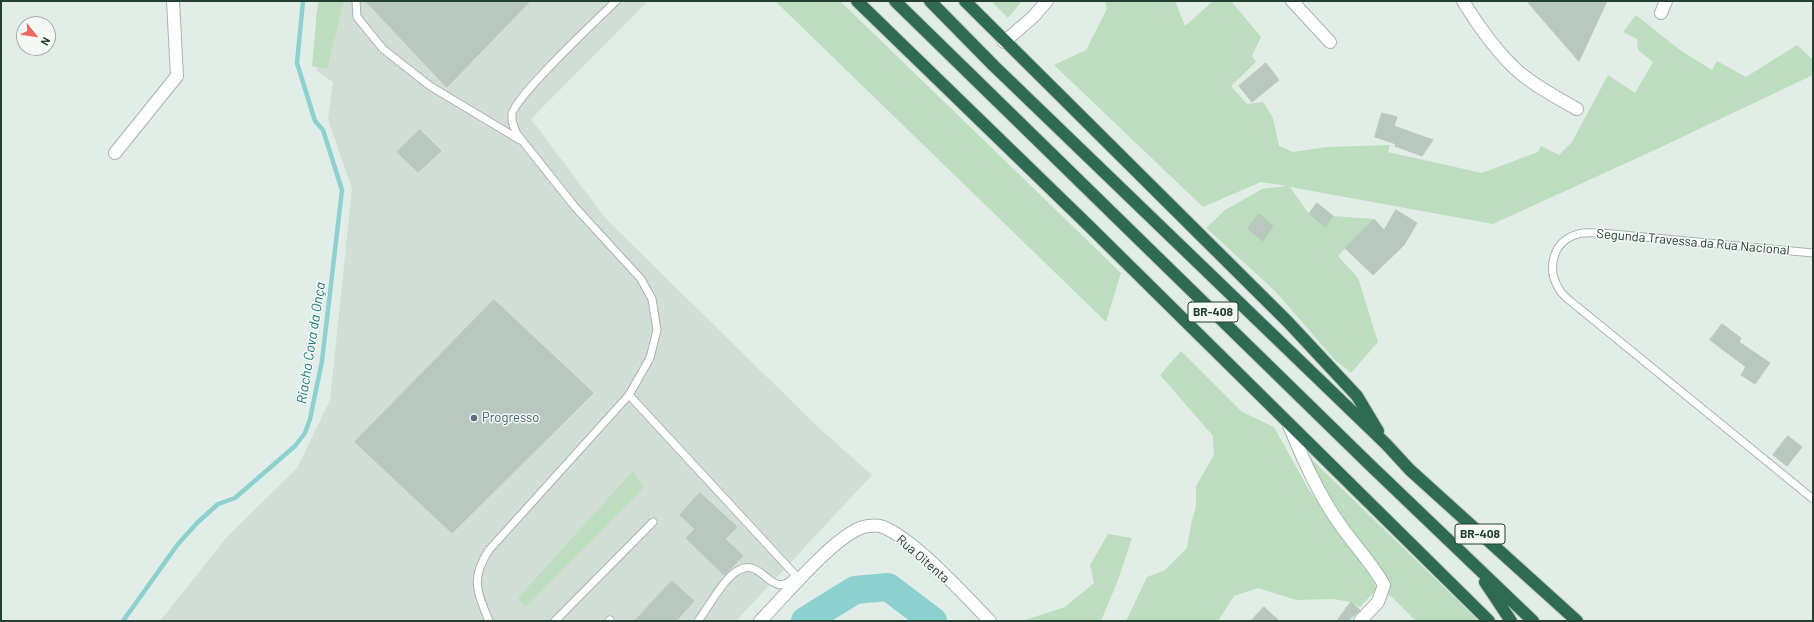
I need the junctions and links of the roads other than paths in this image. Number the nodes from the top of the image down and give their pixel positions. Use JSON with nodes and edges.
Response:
{"nodes":[{"id":1,"x":173,"y":1,"type":"edge"},
{"id":2,"x":356,"y":1,"type":"edge"},
{"id":3,"x":616,"y":1,"type":"edge"},
{"id":4,"x":857,"y":1,"type":"edge"},
{"id":5,"x":895,"y":1,"type":"edge"},
{"id":6,"x":930,"y":1,"type":"edge"},
{"id":7,"x":965,"y":1,"type":"edge"},
{"id":8,"x":1047,"y":1,"type":"edge"},
{"id":9,"x":1292,"y":1,"type":"edge"},
{"id":10,"x":1463,"y":1,"type":"edge"},
{"id":11,"x":1666,"y":1,"type":"edge"},
{"id":12,"x":1661,"y":13,"type":"dead end"},
{"id":13,"x":1004,"y":42,"type":"junction"},
{"id":14,"x":1330,"y":42,"type":"dead end"},
{"id":15,"x":1576,"y":109,"type":"dead end"},
{"id":16,"x":524,"y":142,"type":"junction"},
{"id":17,"x":115,"y":153,"type":"dead end"},
{"id":18,"x":1813,"y":253,"type":"edge"},
{"id":19,"x":630,"y":395,"type":"junction"},
{"id":20,"x":1288,"y":423,"type":"junction"},
{"id":21,"x":1386,"y":444,"type":"junction"},
{"id":22,"x":1813,"y":499,"type":"edge"},
{"id":23,"x":653,"y":522,"type":"dead end"},
{"id":24,"x":1471,"y":563,"type":"junction"},
{"id":25,"x":798,"y":577,"type":"junction"},
{"id":26,"x":489,"y":621,"type":"edge"},
{"id":27,"x":555,"y":621,"type":"edge"},
{"id":28,"x":698,"y":621,"type":"edge"},
{"id":29,"x":760,"y":621,"type":"edge"},
{"id":30,"x":990,"y":621,"type":"edge"},
{"id":31,"x":1360,"y":621,"type":"edge"},
{"id":32,"x":1489,"y":621,"type":"edge"},
{"id":33,"x":1511,"y":621,"type":"edge"},
{"id":34,"x":1533,"y":621,"type":"edge"},
{"id":35,"x":1577,"y":621,"type":"edge"}],
"edges":[{"from":1,"to":17,"type":"street"},
{"from":2,"to":16,"type":"lane"},
{"from":3,"to":16,"type":"lane"},
{"from":4,"to":20,"type":"highway"},
{"from":5,"to":24,"type":"highway","number":"BR-408"},
{"from":6,"to":21,"type":"highway","number":"BR-408"},
{"from":7,"to":13,"type":"highway"},
{"from":8,"to":13,"type":"street"},
{"from":9,"to":14,"type":"street"},
{"from":10,"to":15,"type":"street"},
{"from":11,"to":12,"type":"street"},
{"from":13,"to":21,"type":"highway"},
{"from":16,"to":19,"type":"lane"},
{"from":18,"to":22,"type":"lane","name":"Segunda Travessa da Rua Nacional"},
{"from":19,"to":25,"type":"lane"},
{"from":19,"to":26,"type":"lane"},
{"from":20,"to":31,"type":"street"},
{"from":20,"to":32,"type":"highway"},
{"from":21,"to":35,"type":"highway","number":"BR-408"},
{"from":23,"to":27,"type":"lane"},
{"from":24,"to":33,"type":"highway"},
{"from":24,"to":34,"type":"highway","number":"BR-408"},
{"from":25,"to":28,"type":"lane"},
{"from":25,"to":29,"type":"street","name":"Rua Oitenta"},
{"from":25,"to":30,"type":"street","name":"Rua Oitenta"}]}
